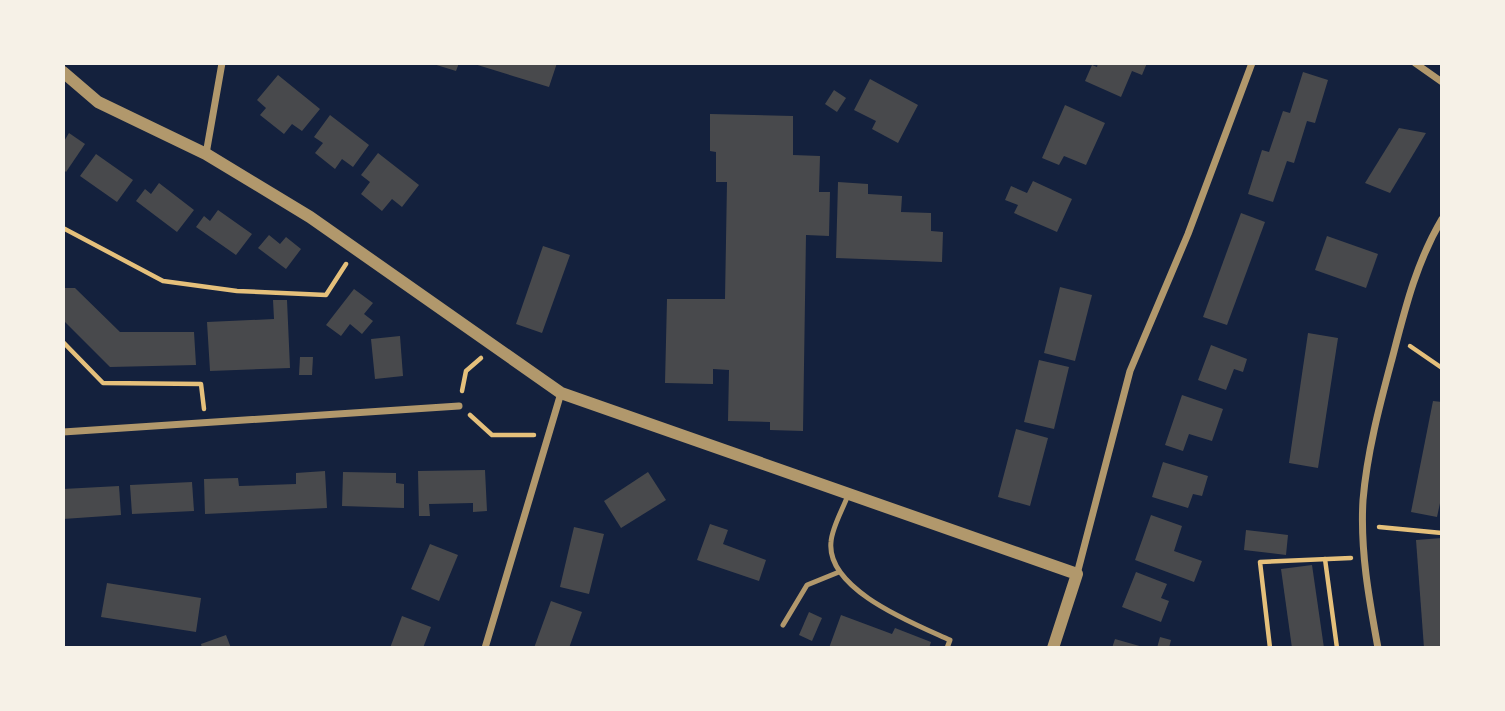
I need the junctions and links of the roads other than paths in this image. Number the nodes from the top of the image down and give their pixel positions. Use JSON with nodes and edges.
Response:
{"nodes":[{"id":1,"x":222,"y":63,"type":"edge"},
{"id":2,"x":1252,"y":63,"type":"edge"},
{"id":3,"x":1415,"y":63,"type":"edge"},
{"id":4,"x":63,"y":72,"type":"edge"},
{"id":5,"x":1442,"y":82,"type":"edge"},
{"id":6,"x":206,"y":154,"type":"junction"},
{"id":7,"x":1442,"y":219,"type":"edge"},
{"id":8,"x":561,"y":393,"type":"junction"},
{"id":9,"x":459,"y":406,"type":"road end"},
{"id":10,"x":63,"y":432,"type":"edge"},
{"id":11,"x":848,"y":495,"type":"junction"},
{"id":12,"x":839,"y":572,"type":"junction"},
{"id":13,"x":1076,"y":575,"type":"junction"},
{"id":14,"x":783,"y":625,"type":"dead end"},
{"id":15,"x":485,"y":648,"type":"edge"},
{"id":16,"x":947,"y":648,"type":"edge"},
{"id":17,"x":1053,"y":648,"type":"edge"},
{"id":18,"x":1378,"y":648,"type":"edge"}],
"edges":[{"from":1,"to":6,"type":"street"},
{"from":2,"to":13,"type":"street"},
{"from":3,"to":5,"type":"street"},
{"from":4,"to":6,"type":"street"},
{"from":6,"to":8,"type":"street"},
{"from":7,"to":18,"type":"street"},
{"from":8,"to":11,"type":"street"},
{"from":8,"to":15,"type":"street"},
{"from":9,"to":10,"type":"street"},
{"from":11,"to":12,"type":"lane"},
{"from":11,"to":13,"type":"street"},
{"from":12,"to":14,"type":"lane"},
{"from":12,"to":16,"type":"lane"},
{"from":13,"to":17,"type":"street"}]}
